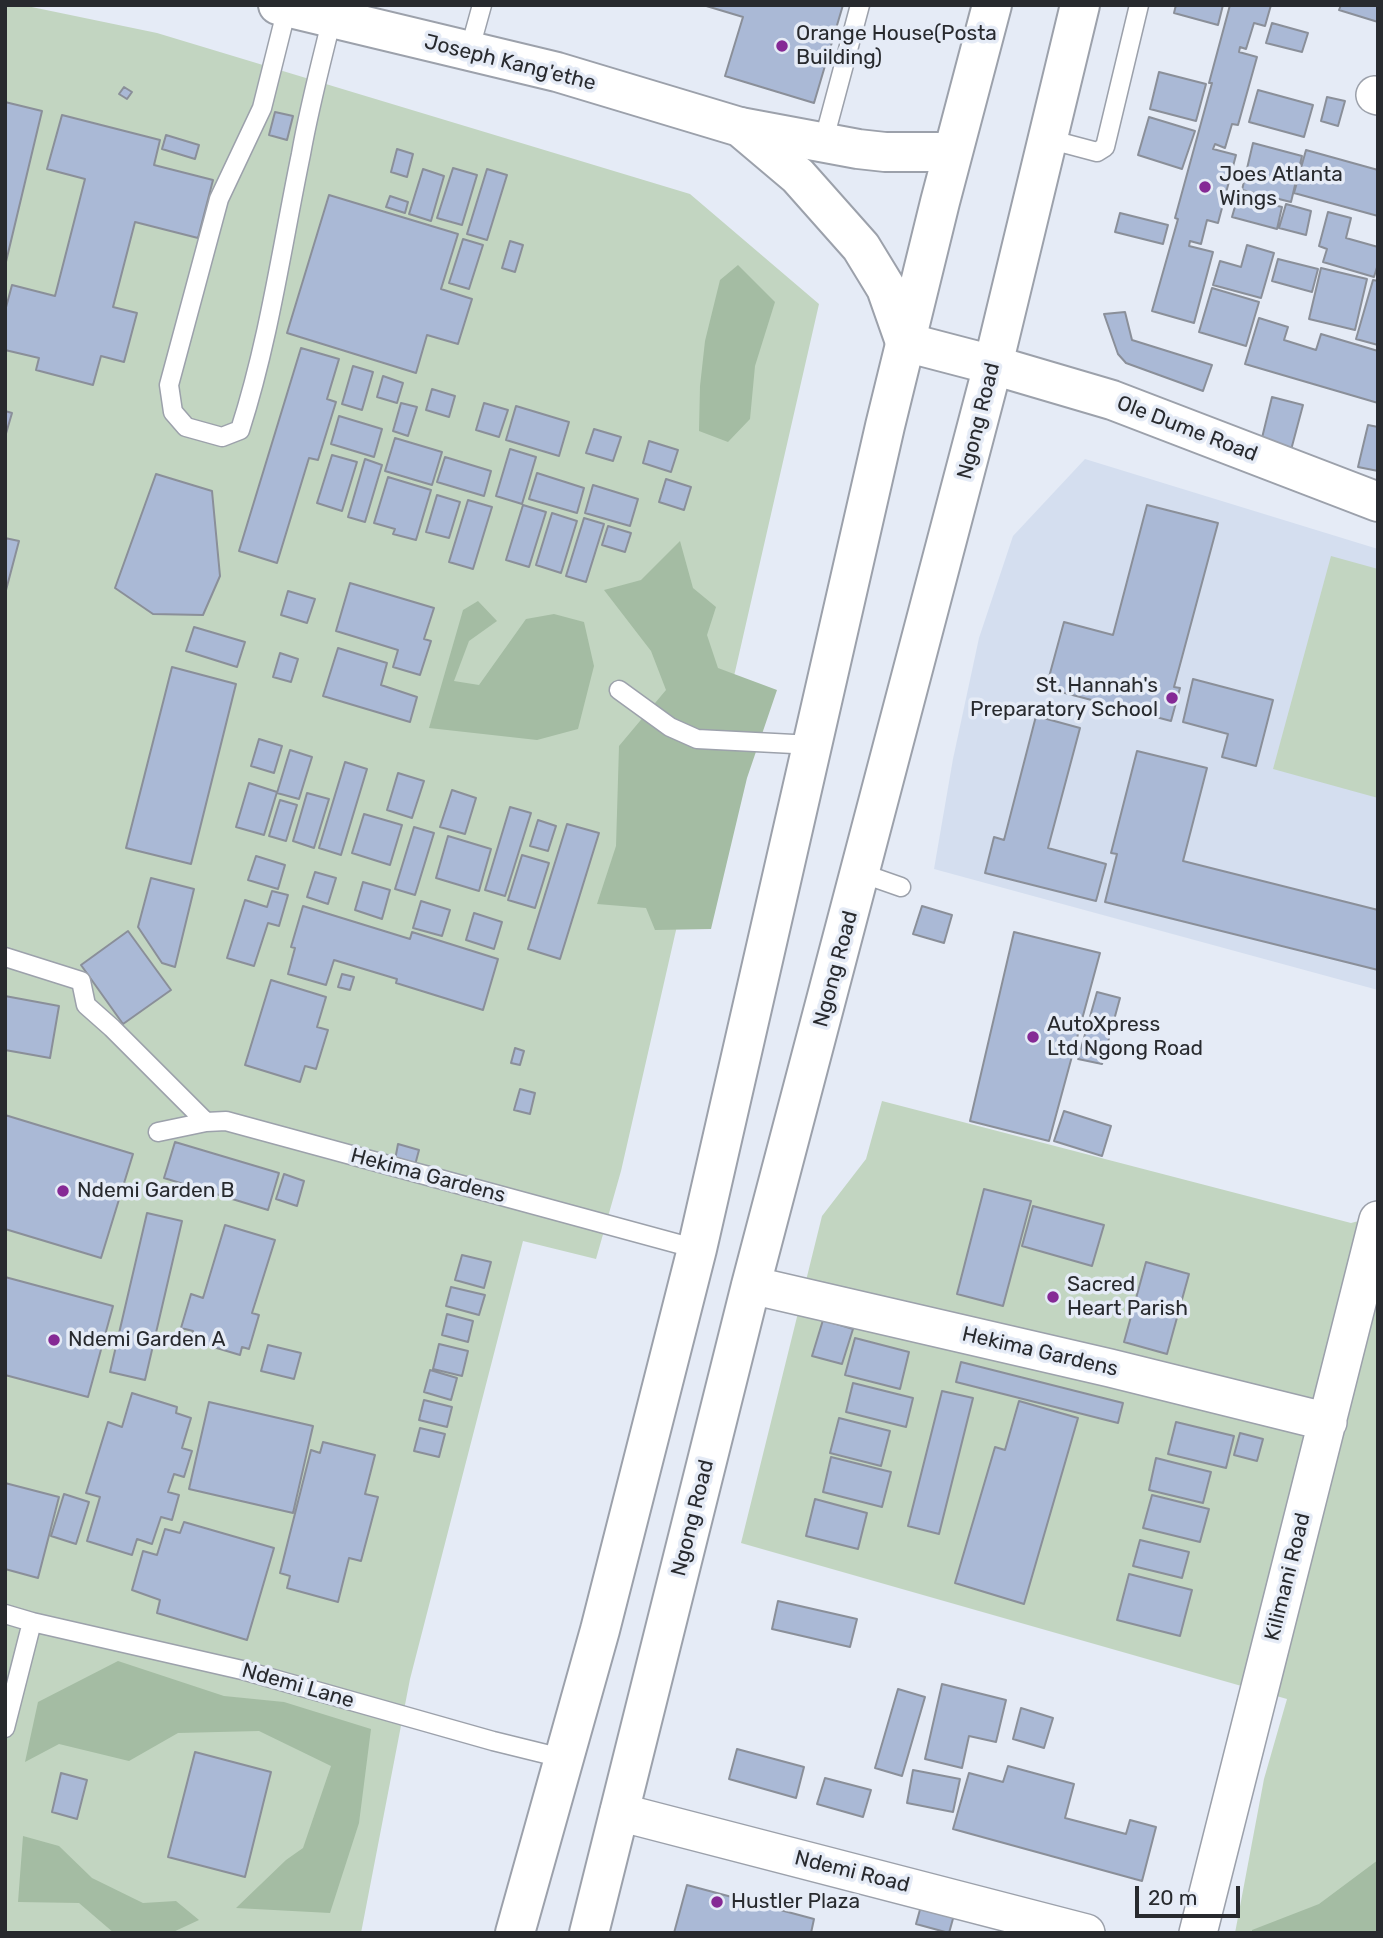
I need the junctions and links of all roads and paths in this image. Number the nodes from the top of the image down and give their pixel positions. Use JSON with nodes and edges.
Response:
{"nodes":[{"id":1,"x":482,"y":5,"type":"edge"},
{"id":2,"x":860,"y":5,"type":"edge"},
{"id":3,"x":992,"y":5,"type":"edge"},
{"id":4,"x":1080,"y":5,"type":"edge"},
{"id":5,"x":1139,"y":5,"type":"edge"},
{"id":6,"x":282,"y":6,"type":"edge"},
{"id":7,"x":332,"y":18,"type":"junction"},
{"id":8,"x":469,"y":52,"type":"junction"},
{"id":9,"x":740,"y":127,"type":"junction"},
{"id":10,"x":1048,"y":139,"type":"junction"},
{"id":11,"x":824,"y":143,"type":"junction"},
{"id":12,"x":953,"y":152,"type":"junction"},
{"id":13,"x":905,"y":342,"type":"junction"},
{"id":14,"x":993,"y":365,"type":"junction"},
{"id":15,"x":1378,"y":502,"type":"edge"},
{"id":16,"x":619,"y":690,"type":"dead end"},
{"id":17,"x":813,"y":746,"type":"junction"},
{"id":18,"x":861,"y":873,"type":"junction"},
{"id":19,"x":901,"y":887,"type":"dead end"},
{"id":20,"x":5,"y":957,"type":"edge"},
{"id":21,"x":206,"y":1122,"type":"junction"},
{"id":22,"x":158,"y":1132,"type":"dead end"},
{"id":23,"x":1378,"y":1220,"type":"edge"},
{"id":24,"x":697,"y":1249,"type":"junction"},
{"id":25,"x":751,"y":1285,"type":"junction"},
{"id":26,"x":1328,"y":1422,"type":"junction"},
{"id":27,"x":5,"y":1614,"type":"edge"},
{"id":28,"x":32,"y":1622,"type":"junction"},
{"id":29,"x":5,"y":1728,"type":"edge"},
{"id":30,"x":562,"y":1758,"type":"junction"},
{"id":31,"x":619,"y":1812,"type":"junction"},
{"id":32,"x":515,"y":1933,"type":"edge"},
{"id":33,"x":589,"y":1933,"type":"edge"},
{"id":34,"x":1086,"y":1933,"type":"edge"},
{"id":35,"x":1198,"y":1933,"type":"edge"}],
"edges":[{"from":1,"to":8,"type":"lane"},
{"from":2,"to":11,"type":"lane"},
{"from":3,"to":12,"type":"main road"},
{"from":4,"to":10,"type":"main road","name":"Ngong Road"},
{"from":5,"to":10,"type":"lane"},
{"from":6,"to":7,"type":"main road","name":"Joseph Kang'ethe"},
{"from":6,"to":7,"type":"lane"},
{"from":7,"to":8,"type":"main road","name":"Joseph Kang'ethe"},
{"from":8,"to":9,"type":"main road","name":"Joseph Kang'ethe"},
{"from":9,"to":11,"type":"main road","name":"Joseph Kang'ethe"},
{"from":9,"to":13,"type":"main road"},
{"from":10,"to":14,"type":"main road","name":"Ngong Road"},
{"from":11,"to":12,"type":"main road","name":"Joseph Kang'ethe"},
{"from":12,"to":13,"type":"main road"},
{"from":13,"to":14,"type":"main road","name":"Ole Dume Road"},
{"from":13,"to":17,"type":"main road"},
{"from":14,"to":15,"type":"main road","name":"Ole Dume Road"},
{"from":14,"to":18,"type":"main road","name":"Ngong Road"},
{"from":16,"to":17,"type":"lane"},
{"from":17,"to":24,"type":"main road"},
{"from":18,"to":19,"type":"lane"},
{"from":18,"to":25,"type":"main road","name":"Ngong Road"},
{"from":20,"to":21,"type":"lane"},
{"from":21,"to":22,"type":"lane","name":"Hekima Gardens"},
{"from":21,"to":24,"type":"lane","name":"Hekima Gardens"},
{"from":23,"to":26,"type":"street","name":"Kilimani Road"},
{"from":24,"to":30,"type":"main road"},
{"from":25,"to":26,"type":"street","name":"Hekima Gardens"},
{"from":25,"to":31,"type":"main road","name":"Ngong Road"},
{"from":26,"to":35,"type":"street","name":"Kilimani Road"},
{"from":27,"to":28,"type":"lane","name":"Ndemi Lane"},
{"from":28,"to":29,"type":"lane"},
{"from":28,"to":30,"type":"lane","name":"Ndemi Lane"},
{"from":30,"to":32,"type":"main road"},
{"from":31,"to":33,"type":"main road","name":"Ngong Road"},
{"from":31,"to":34,"type":"street","name":"Ndemi Road"}]}
